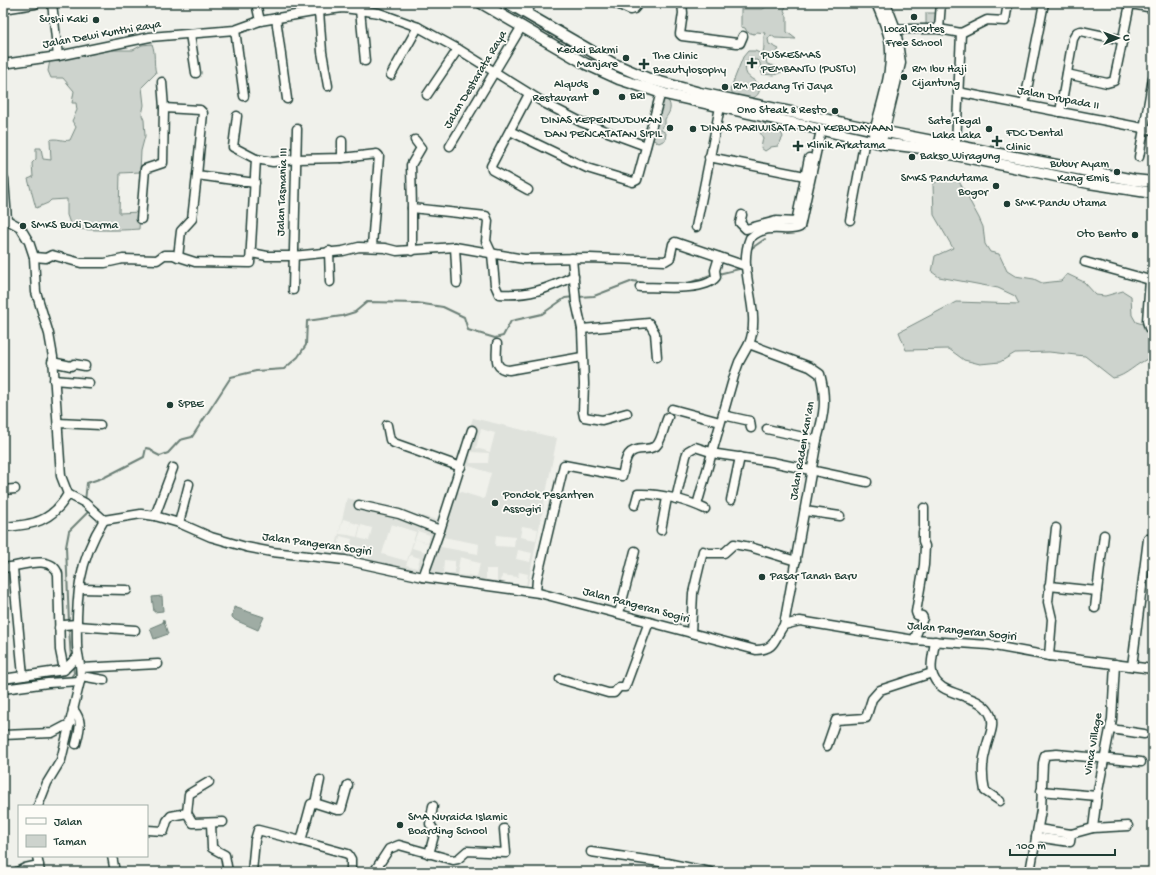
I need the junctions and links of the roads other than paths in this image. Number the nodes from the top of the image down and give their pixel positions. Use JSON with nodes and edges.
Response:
{"nodes":[{"id":1,"x":36,"y":3,"type":"edge"},
{"id":2,"x":52,"y":3,"type":"edge"},
{"id":3,"x":256,"y":3,"type":"edge"},
{"id":4,"x":481,"y":3,"type":"edge"},
{"id":5,"x":508,"y":3,"type":"edge"},
{"id":6,"x":532,"y":3,"type":"edge"},
{"id":7,"x":616,"y":3,"type":"edge"},
{"id":8,"x":638,"y":3,"type":"edge"},
{"id":9,"x":682,"y":3,"type":"edge"},
{"id":10,"x":877,"y":3,"type":"edge"},
{"id":11,"x":885,"y":3,"type":"edge"},
{"id":12,"x":941,"y":3,"type":"edge"},
{"id":13,"x":1008,"y":3,"type":"edge"},
{"id":14,"x":1044,"y":3,"type":"edge"},
{"id":15,"x":1128,"y":3,"type":"edge"},
{"id":16,"x":3,"y":8,"type":"edge"},
{"id":17,"x":1153,"y":8,"type":"edge"},
{"id":18,"x":360,"y":10,"type":"junction"},
{"id":19,"x":319,"y":11,"type":"junction"},
{"id":20,"x":526,"y":13,"type":"junction"},
{"id":21,"x":276,"y":18,"type":"junction"},
{"id":22,"x":260,"y":22,"type":"junction"},
{"id":23,"x":522,"y":26,"type":"junction"},
{"id":24,"x":418,"y":27,"type":"junction"},
{"id":25,"x":895,"y":29,"type":"junction"},
{"id":26,"x":939,"y":29,"type":"junction"},
{"id":27,"x":234,"y":30,"type":"junction"},
{"id":28,"x":961,"y":33,"type":"junction"},
{"id":29,"x":190,"y":34,"type":"junction"},
{"id":30,"x":564,"y":35,"type":"junction"},
{"id":31,"x":743,"y":36,"type":"dead end"},
{"id":32,"x":1122,"y":40,"type":"junction"},
{"id":33,"x":582,"y":46,"type":"junction"},
{"id":34,"x":557,"y":47,"type":"junction"},
{"id":35,"x":458,"y":49,"type":"junction"},
{"id":36,"x":58,"y":56,"type":"junction"},
{"id":37,"x":576,"y":57,"type":"junction"},
{"id":38,"x":365,"y":61,"type":"dead end"},
{"id":39,"x":3,"y":64,"type":"edge"},
{"id":40,"x":495,"y":72,"type":"junction"},
{"id":41,"x":196,"y":73,"type":"dead end"},
{"id":42,"x":1067,"y":74,"type":"junction"},
{"id":43,"x":391,"y":75,"type":"dead end"},
{"id":44,"x":1153,"y":78,"type":"edge"},
{"id":45,"x":162,"y":82,"type":"dead end"},
{"id":46,"x":328,"y":86,"type":"dead end"},
{"id":47,"x":661,"y":92,"type":"junction"},
{"id":48,"x":958,"y":92,"type":"junction"},
{"id":49,"x":529,"y":94,"type":"junction"},
{"id":50,"x":244,"y":96,"type":"dead end"},
{"id":51,"x":427,"y":96,"type":"dead end"},
{"id":52,"x":287,"y":99,"type":"dead end"},
{"id":53,"x":1024,"y":105,"type":"junction"},
{"id":54,"x":720,"y":107,"type":"junction"},
{"id":55,"x":164,"y":108,"type":"junction"},
{"id":56,"x":1060,"y":112,"type":"junction"},
{"id":57,"x":237,"y":116,"type":"dead end"},
{"id":58,"x":297,"y":129,"type":"dead end"},
{"id":59,"x":818,"y":129,"type":"junction"},
{"id":60,"x":1144,"y":129,"type":"junction"},
{"id":61,"x":1153,"y":130,"type":"edge"},
{"id":62,"x":510,"y":131,"type":"junction"},
{"id":63,"x":879,"y":131,"type":"junction"},
{"id":64,"x":415,"y":140,"type":"dead end"},
{"id":65,"x":873,"y":141,"type":"junction"},
{"id":66,"x":342,"y":142,"type":"dead end"},
{"id":67,"x":956,"y":145,"type":"junction"},
{"id":68,"x":450,"y":146,"type":"dead end"},
{"id":69,"x":646,"y":146,"type":"junction"},
{"id":70,"x":709,"y":157,"type":"junction"},
{"id":71,"x":1139,"y":157,"type":"dead end"},
{"id":72,"x":342,"y":158,"type":"junction"},
{"id":73,"x":256,"y":159,"type":"junction"},
{"id":74,"x":296,"y":159,"type":"junction"},
{"id":75,"x":1095,"y":172,"type":"junction"},
{"id":76,"x":197,"y":176,"type":"junction"},
{"id":77,"x":805,"y":176,"type":"junction"},
{"id":78,"x":4,"y":179,"type":"edge"},
{"id":79,"x":1153,"y":182,"type":"edge"},
{"id":80,"x":255,"y":183,"type":"junction"},
{"id":81,"x":1093,"y":183,"type":"junction"},
{"id":82,"x":528,"y":190,"type":"dead end"},
{"id":83,"x":1153,"y":193,"type":"edge"},
{"id":84,"x":412,"y":208,"type":"junction"},
{"id":85,"x":742,"y":215,"type":"dead end"},
{"id":86,"x":140,"y":219,"type":"dead end"},
{"id":87,"x":5,"y":220,"type":"edge"},
{"id":88,"x":850,"y":220,"type":"dead end"},
{"id":89,"x":696,"y":227,"type":"dead end"},
{"id":90,"x":372,"y":246,"type":"junction"},
{"id":91,"x":455,"y":247,"type":"junction"},
{"id":92,"x":412,"y":251,"type":"junction"},
{"id":93,"x":330,"y":252,"type":"junction"},
{"id":94,"x":252,"y":253,"type":"junction"},
{"id":95,"x":492,"y":254,"type":"junction"},
{"id":96,"x":293,"y":256,"type":"junction"},
{"id":97,"x":34,"y":257,"type":"junction"},
{"id":98,"x":178,"y":257,"type":"junction"},
{"id":99,"x":719,"y":257,"type":"junction"},
{"id":100,"x":572,"y":258,"type":"junction"},
{"id":101,"x":745,"y":259,"type":"junction"},
{"id":102,"x":1085,"y":262,"type":"dead end"},
{"id":103,"x":574,"y":276,"type":"junction"},
{"id":104,"x":1152,"y":280,"type":"edge"},
{"id":105,"x":330,"y":282,"type":"dead end"},
{"id":106,"x":457,"y":283,"type":"dead end"},
{"id":107,"x":640,"y":287,"type":"dead end"},
{"id":108,"x":293,"y":290,"type":"dead end"},
{"id":109,"x":582,"y":329,"type":"junction"},
{"id":110,"x":1153,"y":330,"type":"edge"},
{"id":111,"x":497,"y":344,"type":"dead end"},
{"id":112,"x":749,"y":344,"type":"junction"},
{"id":113,"x":582,"y":357,"type":"junction"},
{"id":114,"x":657,"y":357,"type":"dead end"},
{"id":115,"x":52,"y":362,"type":"junction"},
{"id":116,"x":85,"y":366,"type":"dead end"},
{"id":117,"x":54,"y":380,"type":"junction"},
{"id":118,"x":89,"y":383,"type":"dead end"},
{"id":119,"x":672,"y":409,"type":"dead end"},
{"id":120,"x":627,"y":413,"type":"dead end"},
{"id":121,"x":668,"y":418,"type":"dead end"},
{"id":122,"x":722,"y":419,"type":"junction"},
{"id":123,"x":58,"y":423,"type":"junction"},
{"id":124,"x":100,"y":425,"type":"dead end"},
{"id":125,"x":387,"y":425,"type":"dead end"},
{"id":126,"x":751,"y":428,"type":"dead end"},
{"id":127,"x":767,"y":428,"type":"dead end"},
{"id":128,"x":472,"y":430,"type":"dead end"},
{"id":129,"x":818,"y":440,"type":"junction"},
{"id":130,"x":713,"y":452,"type":"junction"},
{"id":131,"x":740,"y":457,"type":"junction"},
{"id":132,"x":461,"y":467,"type":"junction"},
{"id":133,"x":173,"y":468,"type":"dead end"},
{"id":134,"x":812,"y":470,"type":"junction"},
{"id":135,"x":867,"y":482,"type":"dead end"},
{"id":136,"x":189,"y":484,"type":"dead end"},
{"id":137,"x":15,"y":489,"type":"dead end"},
{"id":138,"x":3,"y":490,"type":"edge"},
{"id":139,"x":75,"y":497,"type":"junction"},
{"id":140,"x":667,"y":498,"type":"junction"},
{"id":141,"x":676,"y":499,"type":"junction"},
{"id":142,"x":731,"y":500,"type":"dead end"},
{"id":143,"x":359,"y":505,"type":"dead end"},
{"id":144,"x":635,"y":505,"type":"dead end"},
{"id":145,"x":924,"y":508,"type":"dead end"},
{"id":146,"x":804,"y":511,"type":"junction"},
{"id":147,"x":155,"y":516,"type":"junction"},
{"id":148,"x":840,"y":516,"type":"dead end"},
{"id":149,"x":104,"y":520,"type":"junction"},
{"id":150,"x":178,"y":523,"type":"junction"},
{"id":151,"x":3,"y":527,"type":"edge"},
{"id":152,"x":1056,"y":528,"type":"dead end"},
{"id":153,"x":440,"y":530,"type":"junction"},
{"id":154,"x":661,"y":530,"type":"dead end"},
{"id":155,"x":1104,"y":536,"type":"dead end"},
{"id":156,"x":1148,"y":539,"type":"dead end"},
{"id":157,"x":635,"y":552,"type":"dead end"},
{"id":158,"x":796,"y":561,"type":"junction"},
{"id":159,"x":3,"y":568,"type":"edge"},
{"id":160,"x":13,"y":568,"type":"junction"},
{"id":161,"x":423,"y":577,"type":"junction"},
{"id":162,"x":1049,"y":586,"type":"junction"},
{"id":163,"x":80,"y":589,"type":"junction"},
{"id":164,"x":127,"y":590,"type":"dead end"},
{"id":165,"x":1097,"y":591,"type":"junction"},
{"id":166,"x":536,"y":592,"type":"junction"},
{"id":167,"x":1095,"y":608,"type":"dead end"},
{"id":168,"x":619,"y":613,"type":"junction"},
{"id":169,"x":649,"y":622,"type":"junction"},
{"id":170,"x":784,"y":625,"type":"junction"},
{"id":171,"x":69,"y":626,"type":"junction"},
{"id":172,"x":135,"y":630,"type":"dead end"},
{"id":173,"x":691,"y":633,"type":"junction"},
{"id":174,"x":914,"y":640,"type":"junction"},
{"id":175,"x":935,"y":642,"type":"junction"},
{"id":176,"x":1049,"y":656,"type":"junction"},
{"id":177,"x":72,"y":663,"type":"junction"},
{"id":178,"x":158,"y":664,"type":"dead end"},
{"id":179,"x":1116,"y":664,"type":"junction"},
{"id":180,"x":1132,"y":666,"type":"junction"},
{"id":181,"x":1153,"y":669,"type":"edge"},
{"id":182,"x":932,"y":673,"type":"junction"},
{"id":183,"x":81,"y":675,"type":"junction"},
{"id":184,"x":23,"y":676,"type":"junction"},
{"id":185,"x":3,"y":679,"type":"edge"},
{"id":186,"x":560,"y":679,"type":"dead end"},
{"id":187,"x":104,"y":680,"type":"dead end"},
{"id":188,"x":3,"y":689,"type":"edge"},
{"id":189,"x":72,"y":709,"type":"junction"},
{"id":190,"x":71,"y":723,"type":"junction"},
{"id":191,"x":1111,"y":728,"type":"junction"},
{"id":192,"x":1144,"y":734,"type":"dead end"},
{"id":193,"x":3,"y":735,"type":"edge"},
{"id":194,"x":76,"y":744,"type":"dead end"},
{"id":195,"x":826,"y":746,"type":"dead end"},
{"id":196,"x":1104,"y":759,"type":"junction"},
{"id":197,"x":1141,"y":762,"type":"dead end"},
{"id":198,"x":320,"y":780,"type":"dead end"},
{"id":199,"x":209,"y":782,"type":"dead end"},
{"id":200,"x":348,"y":784,"type":"dead end"},
{"id":201,"x":1041,"y":791,"type":"junction"},
{"id":202,"x":1097,"y":796,"type":"junction"},
{"id":203,"x":1000,"y":801,"type":"dead end"},
{"id":204,"x":39,"y":802,"type":"edge"},
{"id":205,"x":315,"y":803,"type":"junction"},
{"id":206,"x":434,"y":806,"type":"dead end"},
{"id":207,"x":187,"y":814,"type":"junction"},
{"id":208,"x":223,"y":822,"type":"dead end"},
{"id":209,"x":211,"y":823,"type":"junction"},
{"id":210,"x":1128,"y":826,"type":"dead end"},
{"id":211,"x":1093,"y":828,"type":"junction"},
{"id":212,"x":504,"y":829,"type":"dead end"},
{"id":213,"x":148,"y":830,"type":"edge"},
{"id":214,"x":1037,"y":833,"type":"junction"},
{"id":215,"x":301,"y":841,"type":"junction"},
{"id":216,"x":591,"y":852,"type":"dead end"},
{"id":217,"x":429,"y":854,"type":"junction"},
{"id":218,"x":112,"y":857,"type":"edge"},
{"id":219,"x":38,"y":863,"type":"edge"},
{"id":220,"x":667,"y":863,"type":"junction"},
{"id":221,"x":701,"y":871,"type":"edge"},
{"id":222,"x":17,"y":872,"type":"edge"},
{"id":223,"x":115,"y":872,"type":"edge"},
{"id":224,"x":228,"y":872,"type":"edge"},
{"id":225,"x":252,"y":872,"type":"edge"},
{"id":226,"x":351,"y":872,"type":"edge"},
{"id":227,"x":374,"y":872,"type":"edge"},
{"id":228,"x":665,"y":872,"type":"edge"},
{"id":229,"x":710,"y":872,"type":"edge"},
{"id":230,"x":1030,"y":872,"type":"edge"}],
"edges":[{"from":1,"to":16,"type":"main road"},
{"from":2,"to":36,"type":"street"},
{"from":3,"to":22,"type":"street"},
{"from":4,"to":23,"type":"main road"},
{"from":5,"to":20,"type":"main road"},
{"from":6,"to":20,"type":"street"},
{"from":7,"to":8,"type":"street"},
{"from":9,"to":31,"type":"street"},
{"from":10,"to":63,"type":"main road"},
{"from":11,"to":25,"type":"main road"},
{"from":12,"to":26,"type":"street"},
{"from":13,"to":28,"type":"street"},
{"from":14,"to":53,"type":"street"},
{"from":15,"to":17,"type":"street"},
{"from":15,"to":32,"type":"street"},
{"from":18,"to":19,"type":"street","name":"Jalan Dewi Kunthi Raya"},
{"from":18,"to":24,"type":"street","name":"Jalan Dewi Kunthi Raya"},
{"from":18,"to":38,"type":"street"},
{"from":19,"to":21,"type":"street","name":"Jalan Dewi Kunthi Raya"},
{"from":19,"to":46,"type":"street"},
{"from":20,"to":30,"type":"main road"},
{"from":21,"to":22,"type":"street","name":"Jalan Dewi Kunthi Raya"},
{"from":21,"to":52,"type":"street"},
{"from":22,"to":27,"type":"street","name":"Jalan Dewi Kunthi Raya"},
{"from":23,"to":34,"type":"main road"},
{"from":23,"to":40,"type":"street","name":"Jalan Destarata Raya"},
{"from":24,"to":35,"type":"street","name":"Jalan Dewi Kunthi Raya"},
{"from":24,"to":43,"type":"street"},
{"from":25,"to":26,"type":"street"},
{"from":25,"to":63,"type":"main road"},
{"from":26,"to":28,"type":"street"},
{"from":27,"to":29,"type":"street","name":"Jalan Dewi Kunthi Raya"},
{"from":27,"to":50,"type":"street"},
{"from":28,"to":48,"type":"street"},
{"from":29,"to":36,"type":"street","name":"Jalan Dewi Kunthi Raya"},
{"from":29,"to":41,"type":"street"},
{"from":30,"to":33,"type":"main road"},
{"from":30,"to":34,"type":"main road"},
{"from":32,"to":42,"type":"street"},
{"from":32,"to":42,"type":"street"},
{"from":33,"to":37,"type":"main road"},
{"from":33,"to":63,"type":"main road"},
{"from":34,"to":37,"type":"main road"},
{"from":35,"to":40,"type":"street","name":"Jalan Dewi Kunthi Raya"},
{"from":35,"to":51,"type":"street"},
{"from":36,"to":39,"type":"street","name":"Jalan Dewi Kunthi Raya"},
{"from":37,"to":47,"type":"main road"},
{"from":40,"to":49,"type":"street","name":"Jalan Dewi Kunthi Raya"},
{"from":40,"to":68,"type":"street","name":"Jalan Destarata Raya"},
{"from":42,"to":56,"type":"street"},
{"from":44,"to":60,"type":"street"},
{"from":45,"to":55,"type":"street"},
{"from":47,"to":54,"type":"main road"},
{"from":47,"to":69,"type":"street"},
{"from":48,"to":53,"type":"street","name":"Jalan Drupada II"},
{"from":48,"to":67,"type":"street"},
{"from":49,"to":62,"type":"street"},
{"from":49,"to":69,"type":"street","name":"Jalan Dewi Kunthi Raya"},
{"from":53,"to":56,"type":"street","name":"Jalan Drupada II"},
{"from":54,"to":59,"type":"main road"},
{"from":54,"to":70,"type":"street"},
{"from":55,"to":76,"type":"street"},
{"from":55,"to":86,"type":"street"},
{"from":56,"to":60,"type":"street","name":"Jalan Drupada II"},
{"from":57,"to":73,"type":"street"},
{"from":58,"to":74,"type":"street","name":"Jalan Tasmania III"},
{"from":59,"to":65,"type":"main road"},
{"from":59,"to":77,"type":"street"},
{"from":59,"to":101,"type":"street"},
{"from":60,"to":61,"type":"street","name":"Jalan Drupada II"},
{"from":60,"to":71,"type":"street"},
{"from":62,"to":69,"type":"street"},
{"from":62,"to":82,"type":"street"},
{"from":63,"to":65,"type":"main road"},
{"from":63,"to":67,"type":"main road"},
{"from":64,"to":84,"type":"street"},
{"from":65,"to":81,"type":"main road"},
{"from":65,"to":88,"type":"street"},
{"from":66,"to":72,"type":"street"},
{"from":67,"to":75,"type":"main road"},
{"from":70,"to":77,"type":"street"},
{"from":70,"to":89,"type":"street"},
{"from":72,"to":74,"type":"street"},
{"from":72,"to":90,"type":"street"},
{"from":73,"to":74,"type":"street"},
{"from":73,"to":80,"type":"street"},
{"from":74,"to":96,"type":"street","name":"Jalan Tasmania III"},
{"from":75,"to":79,"type":"main road"},
{"from":75,"to":81,"type":"main road"},
{"from":76,"to":80,"type":"street"},
{"from":76,"to":98,"type":"street"},
{"from":77,"to":85,"type":"street"},
{"from":78,"to":87,"type":"street"},
{"from":80,"to":94,"type":"street"},
{"from":81,"to":83,"type":"main road"},
{"from":84,"to":92,"type":"street"},
{"from":84,"to":95,"type":"street"},
{"from":87,"to":97,"type":"street"},
{"from":90,"to":92,"type":"street"},
{"from":90,"to":93,"type":"street"},
{"from":91,"to":92,"type":"street"},
{"from":91,"to":95,"type":"street"},
{"from":91,"to":106,"type":"street"},
{"from":93,"to":96,"type":"street"},
{"from":93,"to":105,"type":"street"},
{"from":94,"to":96,"type":"street"},
{"from":94,"to":98,"type":"street"},
{"from":95,"to":100,"type":"street"},
{"from":95,"to":103,"type":"street"},
{"from":96,"to":108,"type":"street","name":"Jalan Tasmania III"},
{"from":97,"to":98,"type":"street"},
{"from":97,"to":115,"type":"street"},
{"from":99,"to":100,"type":"street"},
{"from":99,"to":101,"type":"street"},
{"from":99,"to":107,"type":"street"},
{"from":100,"to":103,"type":"street"},
{"from":101,"to":112,"type":"street"},
{"from":102,"to":104,"type":"street"},
{"from":103,"to":109,"type":"street"},
{"from":104,"to":110,"type":"street"},
{"from":109,"to":113,"type":"street"},
{"from":109,"to":114,"type":"street"},
{"from":111,"to":113,"type":"street"},
{"from":112,"to":122,"type":"street"},
{"from":112,"to":129,"type":"street","name":"Jalan Raden Kan'an"},
{"from":113,"to":120,"type":"street"},
{"from":115,"to":116,"type":"street"},
{"from":115,"to":117,"type":"street"},
{"from":117,"to":118,"type":"street"},
{"from":117,"to":123,"type":"street"},
{"from":119,"to":122,"type":"street"},
{"from":121,"to":166,"type":"street"},
{"from":122,"to":126,"type":"street"},
{"from":122,"to":130,"type":"street"},
{"from":123,"to":124,"type":"street"},
{"from":123,"to":139,"type":"street"},
{"from":125,"to":132,"type":"street"},
{"from":127,"to":129,"type":"street"},
{"from":128,"to":132,"type":"street"},
{"from":129,"to":134,"type":"street","name":"Jalan Raden Kan'an"},
{"from":130,"to":131,"type":"street"},
{"from":130,"to":141,"type":"street"},
{"from":130,"to":141,"type":"street"},
{"from":131,"to":134,"type":"street"},
{"from":131,"to":142,"type":"street"},
{"from":132,"to":153,"type":"street"},
{"from":133,"to":147,"type":"street"},
{"from":134,"to":135,"type":"street"},
{"from":134,"to":146,"type":"street","name":"Jalan Raden Kan'an"},
{"from":136,"to":150,"type":"street"},
{"from":137,"to":138,"type":"street"},
{"from":139,"to":149,"type":"street"},
{"from":139,"to":151,"type":"street"},
{"from":140,"to":141,"type":"street"},
{"from":140,"to":144,"type":"street"},
{"from":140,"to":154,"type":"street"},
{"from":143,"to":153,"type":"street"},
{"from":145,"to":174,"type":"street"},
{"from":146,"to":148,"type":"street"},
{"from":146,"to":158,"type":"street","name":"Jalan Raden Kan'an"},
{"from":147,"to":149,"type":"street","name":"Jalan Pangeran Sogiri"},
{"from":147,"to":150,"type":"street","name":"Jalan Pangeran Sogiri"},
{"from":149,"to":163,"type":"street"},
{"from":150,"to":161,"type":"street","name":"Jalan Pangeran Sogiri"},
{"from":152,"to":162,"type":"street"},
{"from":153,"to":161,"type":"street"},
{"from":155,"to":165,"type":"street"},
{"from":156,"to":180,"type":"street"},
{"from":157,"to":168,"type":"street"},
{"from":158,"to":170,"type":"street","name":"Jalan Raden Kan'an"},
{"from":158,"to":173,"type":"street"},
{"from":159,"to":160,"type":"street"},
{"from":160,"to":171,"type":"street"},
{"from":160,"to":184,"type":"street"},
{"from":161,"to":166,"type":"street","name":"Jalan Pangeran Sogiri"},
{"from":162,"to":165,"type":"street"},
{"from":162,"to":176,"type":"street"},
{"from":163,"to":164,"type":"street"},
{"from":163,"to":171,"type":"street"},
{"from":165,"to":167,"type":"street"},
{"from":166,"to":168,"type":"street","name":"Jalan Pangeran Sogiri"},
{"from":168,"to":169,"type":"street","name":"Jalan Pangeran Sogiri"},
{"from":169,"to":173,"type":"street","name":"Jalan Pangeran Sogiri"},
{"from":169,"to":186,"type":"street"},
{"from":170,"to":173,"type":"street","name":"Jalan Pangeran Sogiri"},
{"from":170,"to":174,"type":"street","name":"Jalan Pangeran Sogiri"},
{"from":171,"to":172,"type":"street"},
{"from":171,"to":177,"type":"street"},
{"from":171,"to":177,"type":"street"},
{"from":174,"to":175,"type":"street","name":"Jalan Pangeran Sogiri"},
{"from":175,"to":176,"type":"street","name":"Jalan Pangeran Sogiri"},
{"from":175,"to":182,"type":"street"},
{"from":176,"to":179,"type":"street","name":"Jalan Pangeran Sogiri"},
{"from":177,"to":183,"type":"street"},
{"from":177,"to":184,"type":"street"},
{"from":178,"to":183,"type":"street"},
{"from":179,"to":180,"type":"street","name":"Jalan Pangeran Sogiri"},
{"from":179,"to":191,"type":"street","name":"Vinca Village"},
{"from":180,"to":181,"type":"street","name":"Jalan Pangeran Sogiri"},
{"from":182,"to":195,"type":"street"},
{"from":182,"to":203,"type":"street"},
{"from":183,"to":187,"type":"street"},
{"from":183,"to":188,"type":"street"},
{"from":183,"to":189,"type":"street"},
{"from":184,"to":185,"type":"street"},
{"from":189,"to":190,"type":"street"},
{"from":189,"to":194,"type":"street"},
{"from":190,"to":193,"type":"street"},
{"from":190,"to":204,"type":"street"},
{"from":191,"to":192,"type":"street"},
{"from":191,"to":196,"type":"street","name":"Vinca Village"},
{"from":196,"to":197,"type":"street"},
{"from":196,"to":201,"type":"street"},
{"from":196,"to":202,"type":"street","name":"Vinca Village"},
{"from":198,"to":205,"type":"street"},
{"from":199,"to":207,"type":"street"},
{"from":200,"to":205,"type":"street"},
{"from":201,"to":202,"type":"street"},
{"from":201,"to":214,"type":"street"},
{"from":202,"to":211,"type":"street","name":"Vinca Village"},
{"from":205,"to":215,"type":"street"},
{"from":206,"to":217,"type":"street"},
{"from":207,"to":209,"type":"street"},
{"from":207,"to":213,"type":"street"},
{"from":208,"to":209,"type":"street"},
{"from":209,"to":224,"type":"street"},
{"from":210,"to":211,"type":"street"},
{"from":211,"to":214,"type":"street"},
{"from":212,"to":217,"type":"street"},
{"from":214,"to":230,"type":"street"},
{"from":215,"to":225,"type":"street"},
{"from":215,"to":226,"type":"street"},
{"from":216,"to":220,"type":"street"},
{"from":217,"to":227,"type":"street"},
{"from":218,"to":223,"type":"street"},
{"from":219,"to":222,"type":"street"},
{"from":220,"to":221,"type":"street"},
{"from":220,"to":228,"type":"street"},
{"from":221,"to":229,"type":"street"}]}
